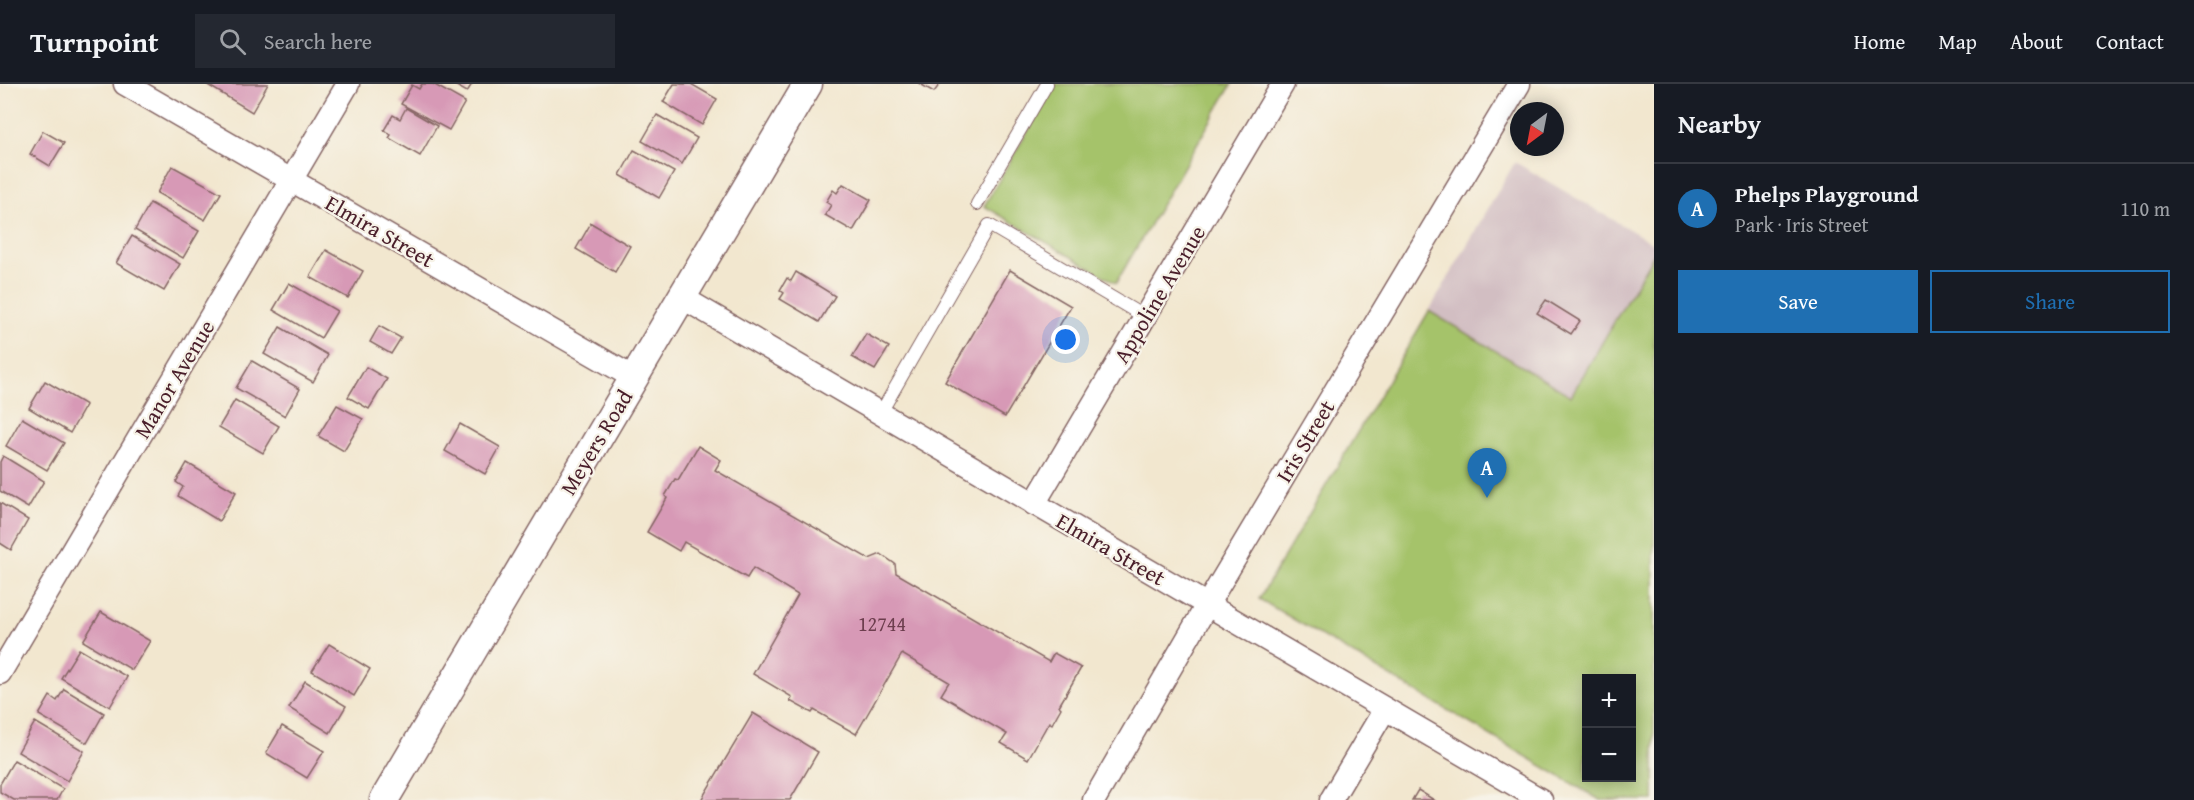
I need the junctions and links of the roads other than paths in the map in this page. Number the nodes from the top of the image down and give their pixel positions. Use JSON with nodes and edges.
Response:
{"nodes":[{"id":1,"x":125,"y":84,"type":"edge"},
{"id":2,"x":348,"y":84,"type":"edge"},
{"id":3,"x":808,"y":84,"type":"edge"},
{"id":4,"x":1047,"y":84,"type":"edge"},
{"id":5,"x":1283,"y":84,"type":"edge"},
{"id":6,"x":1519,"y":84,"type":"edge"},
{"id":7,"x":292,"y":180,"type":"junction"},
{"id":8,"x":977,"y":204,"type":"dead end"},
{"id":9,"x":682,"y":298,"type":"junction"},
{"id":10,"x":1145,"y":316,"type":"junction"},
{"id":11,"x":634,"y":378,"type":"junction"},
{"id":12,"x":880,"y":414,"type":"junction"},
{"id":13,"x":1034,"y":504,"type":"junction"},
{"id":14,"x":1207,"y":605,"type":"junction"},
{"id":15,"x":0,"y":673,"type":"edge"},
{"id":16,"x":1385,"y":709,"type":"junction"},
{"id":17,"x":384,"y":800,"type":"edge"},
{"id":18,"x":1094,"y":800,"type":"edge"},
{"id":19,"x":1331,"y":800,"type":"edge"},
{"id":20,"x":1541,"y":800,"type":"edge"}],
"edges":[{"from":1,"to":7,"type":"street","name":"Elmira Street"},
{"from":2,"to":7,"type":"street","name":"Manor Avenue"},
{"from":3,"to":9,"type":"street","name":"Meyers Road"},
{"from":4,"to":8,"type":"lane"},
{"from":5,"to":10,"type":"street","name":"Appoline Avenue"},
{"from":6,"to":14,"type":"street","name":"Iris Street"},
{"from":7,"to":11,"type":"street","name":"Elmira Street"},
{"from":7,"to":15,"type":"street","name":"Manor Avenue"},
{"from":9,"to":11,"type":"street","name":"Meyers Road"},
{"from":9,"to":12,"type":"street","name":"Elmira Street"},
{"from":10,"to":12,"type":"lane"},
{"from":10,"to":13,"type":"street","name":"Appoline Avenue"},
{"from":11,"to":17,"type":"street","name":"Meyers Road"},
{"from":12,"to":13,"type":"street","name":"Elmira Street"},
{"from":13,"to":14,"type":"street","name":"Elmira Street"},
{"from":14,"to":16,"type":"street","name":"Elmira Street"},
{"from":14,"to":18,"type":"street","name":"Iris Street"},
{"from":16,"to":19,"type":"street"},
{"from":16,"to":20,"type":"street","name":"Elmira Street"}]}
